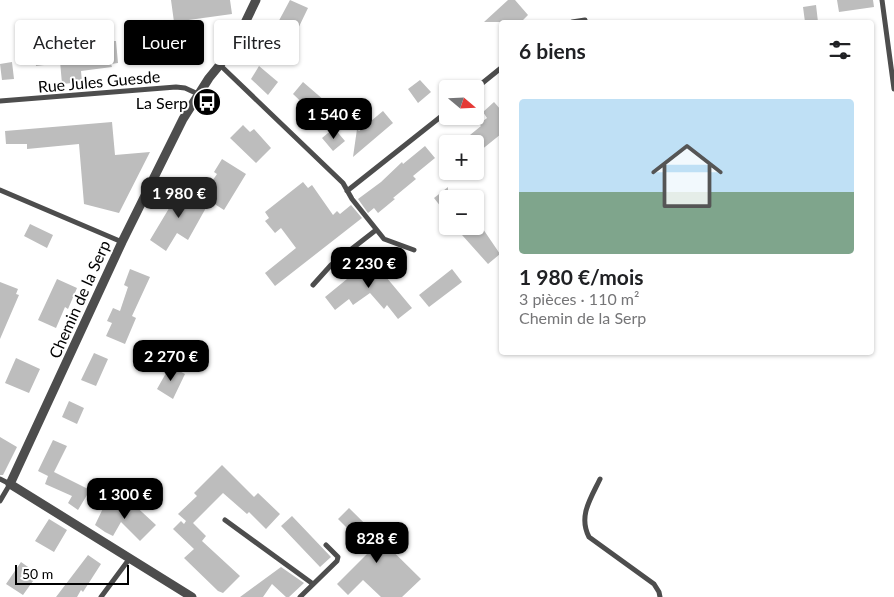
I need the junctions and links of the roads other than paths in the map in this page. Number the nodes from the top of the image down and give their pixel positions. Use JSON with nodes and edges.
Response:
{"nodes":[{"id":1,"x":256,"y":0,"type":"edge"},
{"id":2,"x":882,"y":0,"type":"edge"},
{"id":3,"x":246,"y":20,"type":"edge"},
{"id":4,"x":892,"y":61,"type":"edge"},
{"id":5,"x":220,"y":65,"type":"joint"},
{"id":6,"x":499,"y":70,"type":"edge"},
{"id":7,"x":484,"y":82,"type":"edge"},
{"id":8,"x":894,"y":90,"type":"edge"},
{"id":9,"x":198,"y":94,"type":"junction"},
{"id":10,"x":0,"y":101,"type":"edge"},
{"id":11,"x":439,"y":118,"type":"edge"},
{"id":12,"x":0,"y":190,"type":"edge"},
{"id":13,"x":347,"y":191,"type":"junction"},
{"id":14,"x":376,"y":230,"type":"junction"},
{"id":15,"x":122,"y":242,"type":"junction"},
{"id":16,"x":414,"y":250,"type":"dead end"},
{"id":17,"x":313,"y":285,"type":"dead end"},
{"id":18,"x":0,"y":478,"type":"edge"},
{"id":19,"x":600,"y":479,"type":"dead end"},
{"id":20,"x":10,"y":484,"type":"junction"},
{"id":21,"x":0,"y":501,"type":"edge"},
{"id":22,"x":225,"y":520,"type":"dead end"},
{"id":23,"x":326,"y":545,"type":"dead end"},
{"id":24,"x":130,"y":558,"type":"junction"},
{"id":25,"x":313,"y":584,"type":"junction"},
{"id":26,"x":102,"y":597,"type":"edge"},
{"id":27,"x":192,"y":597,"type":"edge"},
{"id":28,"x":300,"y":597,"type":"edge"},
{"id":29,"x":660,"y":597,"type":"edge"}],
"edges":[{"from":1,"to":3,"type":"street","name":"Chemin de la Serp"},
{"from":2,"to":4,"type":"street"},
{"from":4,"to":8,"type":"street"},
{"from":5,"to":9,"type":"street","name":"Chemin de la Serp"},
{"from":5,"to":13,"type":"street"},
{"from":6,"to":7,"type":"street"},
{"from":9,"to":10,"type":"street","name":"Rue Jules Guesde"},
{"from":9,"to":15,"type":"street","name":"Chemin de la Serp"},
{"from":11,"to":13,"type":"street"},
{"from":12,"to":15,"type":"street"},
{"from":13,"to":14,"type":"street"},
{"from":14,"to":16,"type":"street"},
{"from":14,"to":17,"type":"street"},
{"from":15,"to":20,"type":"street","name":"Chemin de la Serp"},
{"from":18,"to":20,"type":"street"},
{"from":19,"to":29,"type":"street"},
{"from":20,"to":21,"type":"street"},
{"from":20,"to":24,"type":"street"},
{"from":22,"to":25,"type":"street"},
{"from":23,"to":25,"type":"street"},
{"from":24,"to":26,"type":"street"},
{"from":24,"to":27,"type":"street"},
{"from":25,"to":28,"type":"street"}]}
